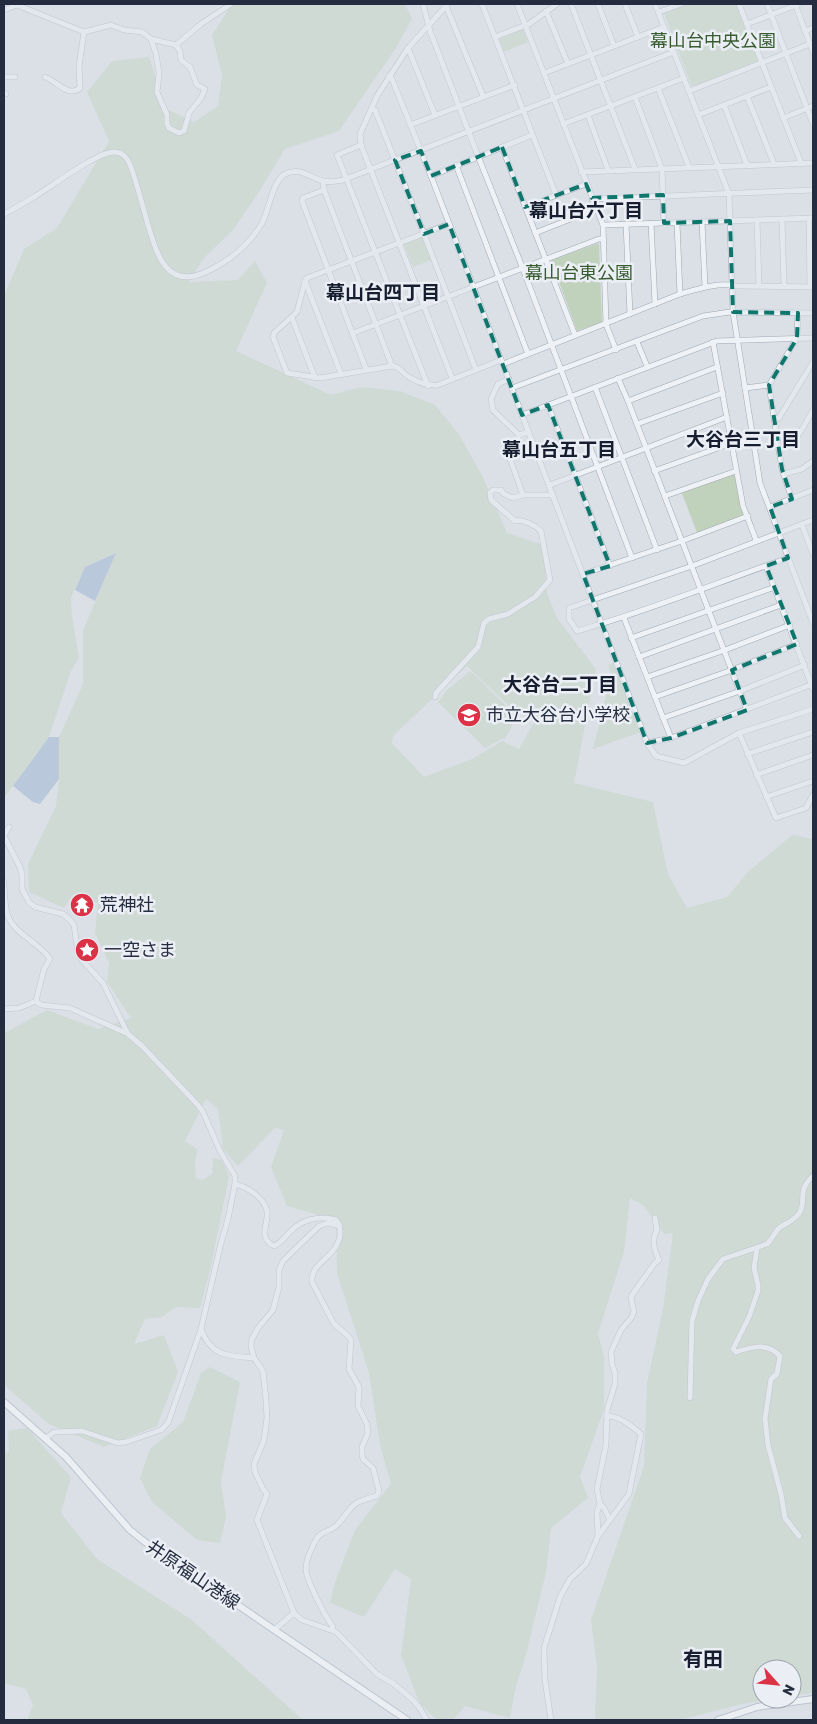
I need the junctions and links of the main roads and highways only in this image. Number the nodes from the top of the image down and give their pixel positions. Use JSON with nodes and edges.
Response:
{"nodes":[{"id":1,"x":4,"y":1402,"type":"edge"},
{"id":2,"x":813,"y":1699,"type":"edge"},
{"id":3,"x":407,"y":1720,"type":"edge"},
{"id":4,"x":718,"y":1720,"type":"edge"}],
"edges":[{"from":1,"to":3,"type":"main road","name":"井原福山港線"},
{"from":2,"to":4,"type":"main road"}]}
